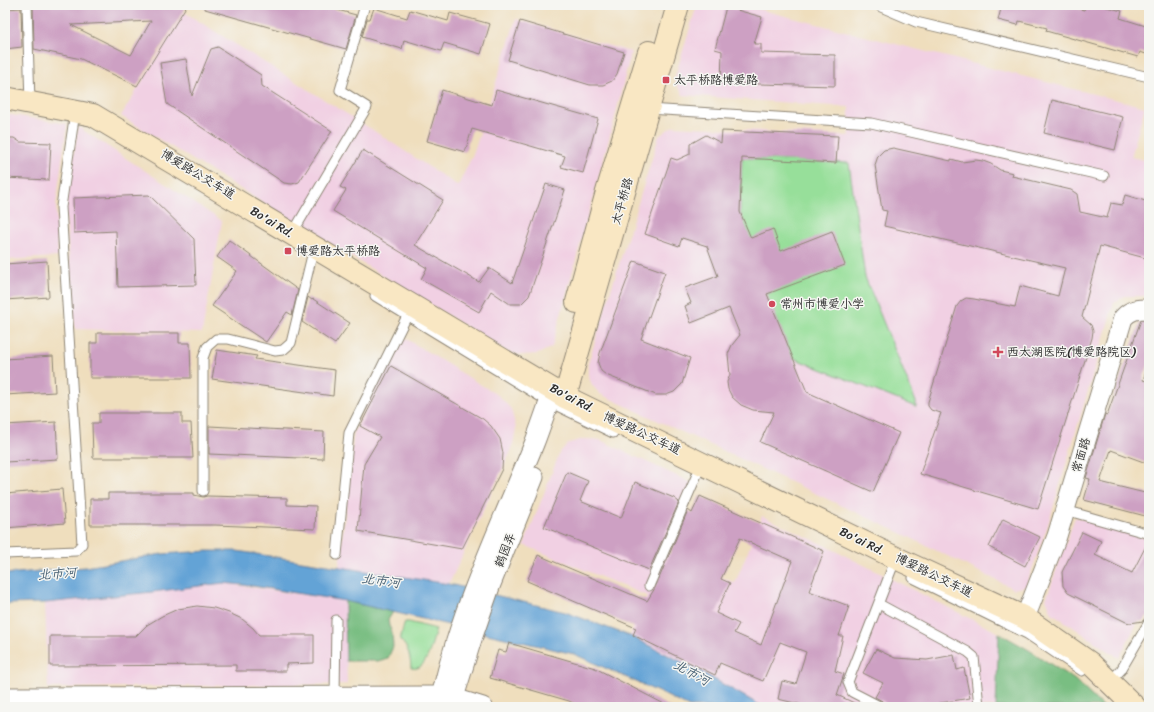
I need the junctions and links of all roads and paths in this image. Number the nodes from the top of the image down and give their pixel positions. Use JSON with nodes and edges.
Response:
{"nodes":[{"id":1,"x":27,"y":5,"type":"edge"},
{"id":2,"x":364,"y":5,"type":"edge"},
{"id":3,"x":663,"y":5,"type":"edge"},
{"id":4,"x":678,"y":5,"type":"edge"},
{"id":5,"x":880,"y":5,"type":"edge"},
{"id":6,"x":1149,"y":77,"type":"edge"},
{"id":7,"x":5,"y":98,"type":"edge"},
{"id":8,"x":30,"y":102,"type":"junction"},
{"id":9,"x":5,"y":107,"type":"edge"},
{"id":10,"x":648,"y":109,"type":"junction"},
{"id":11,"x":77,"y":118,"type":"junction"},
{"id":12,"x":100,"y":129,"type":"dead end"},
{"id":13,"x":1104,"y":176,"type":"dead end"},
{"id":14,"x":188,"y":183,"type":"dead end"},
{"id":15,"x":292,"y":234,"type":"junction"},
{"id":16,"x":312,"y":254,"type":"junction"},
{"id":17,"x":368,"y":292,"type":"dead end"},
{"id":18,"x":1149,"y":309,"type":"edge"},
{"id":19,"x":409,"y":310,"type":"junction"},
{"id":20,"x":557,"y":399,"type":"junction"},
{"id":21,"x":619,"y":435,"type":"dead end"},
{"id":22,"x":699,"y":470,"type":"junction"},
{"id":23,"x":203,"y":491,"type":"dead end"},
{"id":24,"x":1065,"y":510,"type":"junction"},
{"id":25,"x":1149,"y":534,"type":"edge"},
{"id":26,"x":5,"y":554,"type":"edge"},
{"id":27,"x":337,"y":555,"type":"dead end"},
{"id":28,"x":896,"y":567,"type":"junction"},
{"id":29,"x":650,"y":586,"type":"dead end"},
{"id":30,"x":879,"y":604,"type":"junction"},
{"id":31,"x":1025,"y":618,"type":"junction"},
{"id":32,"x":336,"y":620,"type":"dead end"},
{"id":33,"x":1149,"y":622,"type":"edge"},
{"id":34,"x":1099,"y":679,"type":"junction"},
{"id":35,"x":5,"y":697,"type":"edge"},
{"id":36,"x":335,"y":697,"type":"junction"},
{"id":37,"x":446,"y":702,"type":"edge"},
{"id":38,"x":483,"y":707,"type":"edge"},
{"id":39,"x":881,"y":707,"type":"edge"},
{"id":40,"x":978,"y":707,"type":"edge"},
{"id":41,"x":1135,"y":707,"type":"edge"}],
"edges":[{"from":1,"to":8,"type":"lane"},
{"from":2,"to":15,"type":"lane"},
{"from":3,"to":20,"type":"main road"},
{"from":4,"to":10,"type":"main road","name":"太平桥路"},
{"from":5,"to":6,"type":"lane"},
{"from":7,"to":8,"type":"main road","name":"Bo'ai Rd."},
{"from":8,"to":11,"type":"main road","name":"Bo'ai Rd."},
{"from":9,"to":11,"type":"lane"},
{"from":10,"to":13,"type":"lane"},
{"from":10,"to":20,"type":"main road","name":"太平桥路"},
{"from":11,"to":15,"type":"main road","name":"Bo'ai Rd."},
{"from":11,"to":26,"type":"lane"},
{"from":12,"to":14,"type":"lane","name":"博爱路公交车道"},
{"from":15,"to":16,"type":"main road","name":"Bo'ai Rd."},
{"from":16,"to":19,"type":"main road","name":"Bo'ai Rd."},
{"from":16,"to":23,"type":"lane"},
{"from":17,"to":19,"type":"lane"},
{"from":18,"to":24,"type":"street","name":"常面路"},
{"from":19,"to":20,"type":"main road","name":"Bo'ai Rd."},
{"from":19,"to":27,"type":"lane"},
{"from":20,"to":21,"type":"lane","name":"博爱路公交车道"},
{"from":20,"to":22,"type":"main road","name":"Bo'ai Rd."},
{"from":20,"to":37,"type":"street","name":"鹤园弄"},
{"from":22,"to":28,"type":"main road","name":"Bo'ai Rd."},
{"from":22,"to":29,"type":"lane"},
{"from":24,"to":25,"type":"lane"},
{"from":24,"to":31,"type":"street","name":"常面路"},
{"from":28,"to":30,"type":"lane"},
{"from":28,"to":31,"type":"main road","name":"Bo'ai Rd."},
{"from":28,"to":34,"type":"lane","name":"博爱路公交车道"},
{"from":30,"to":39,"type":"lane"},
{"from":30,"to":40,"type":"lane"},
{"from":31,"to":34,"type":"main road","name":"Bo'ai Rd."},
{"from":32,"to":36,"type":"lane"},
{"from":33,"to":34,"type":"lane"},
{"from":34,"to":41,"type":"main road","name":"Bo'ai Rd."},
{"from":35,"to":36,"type":"street"},
{"from":36,"to":37,"type":"street"},
{"from":37,"to":38,"type":"street"}]}
